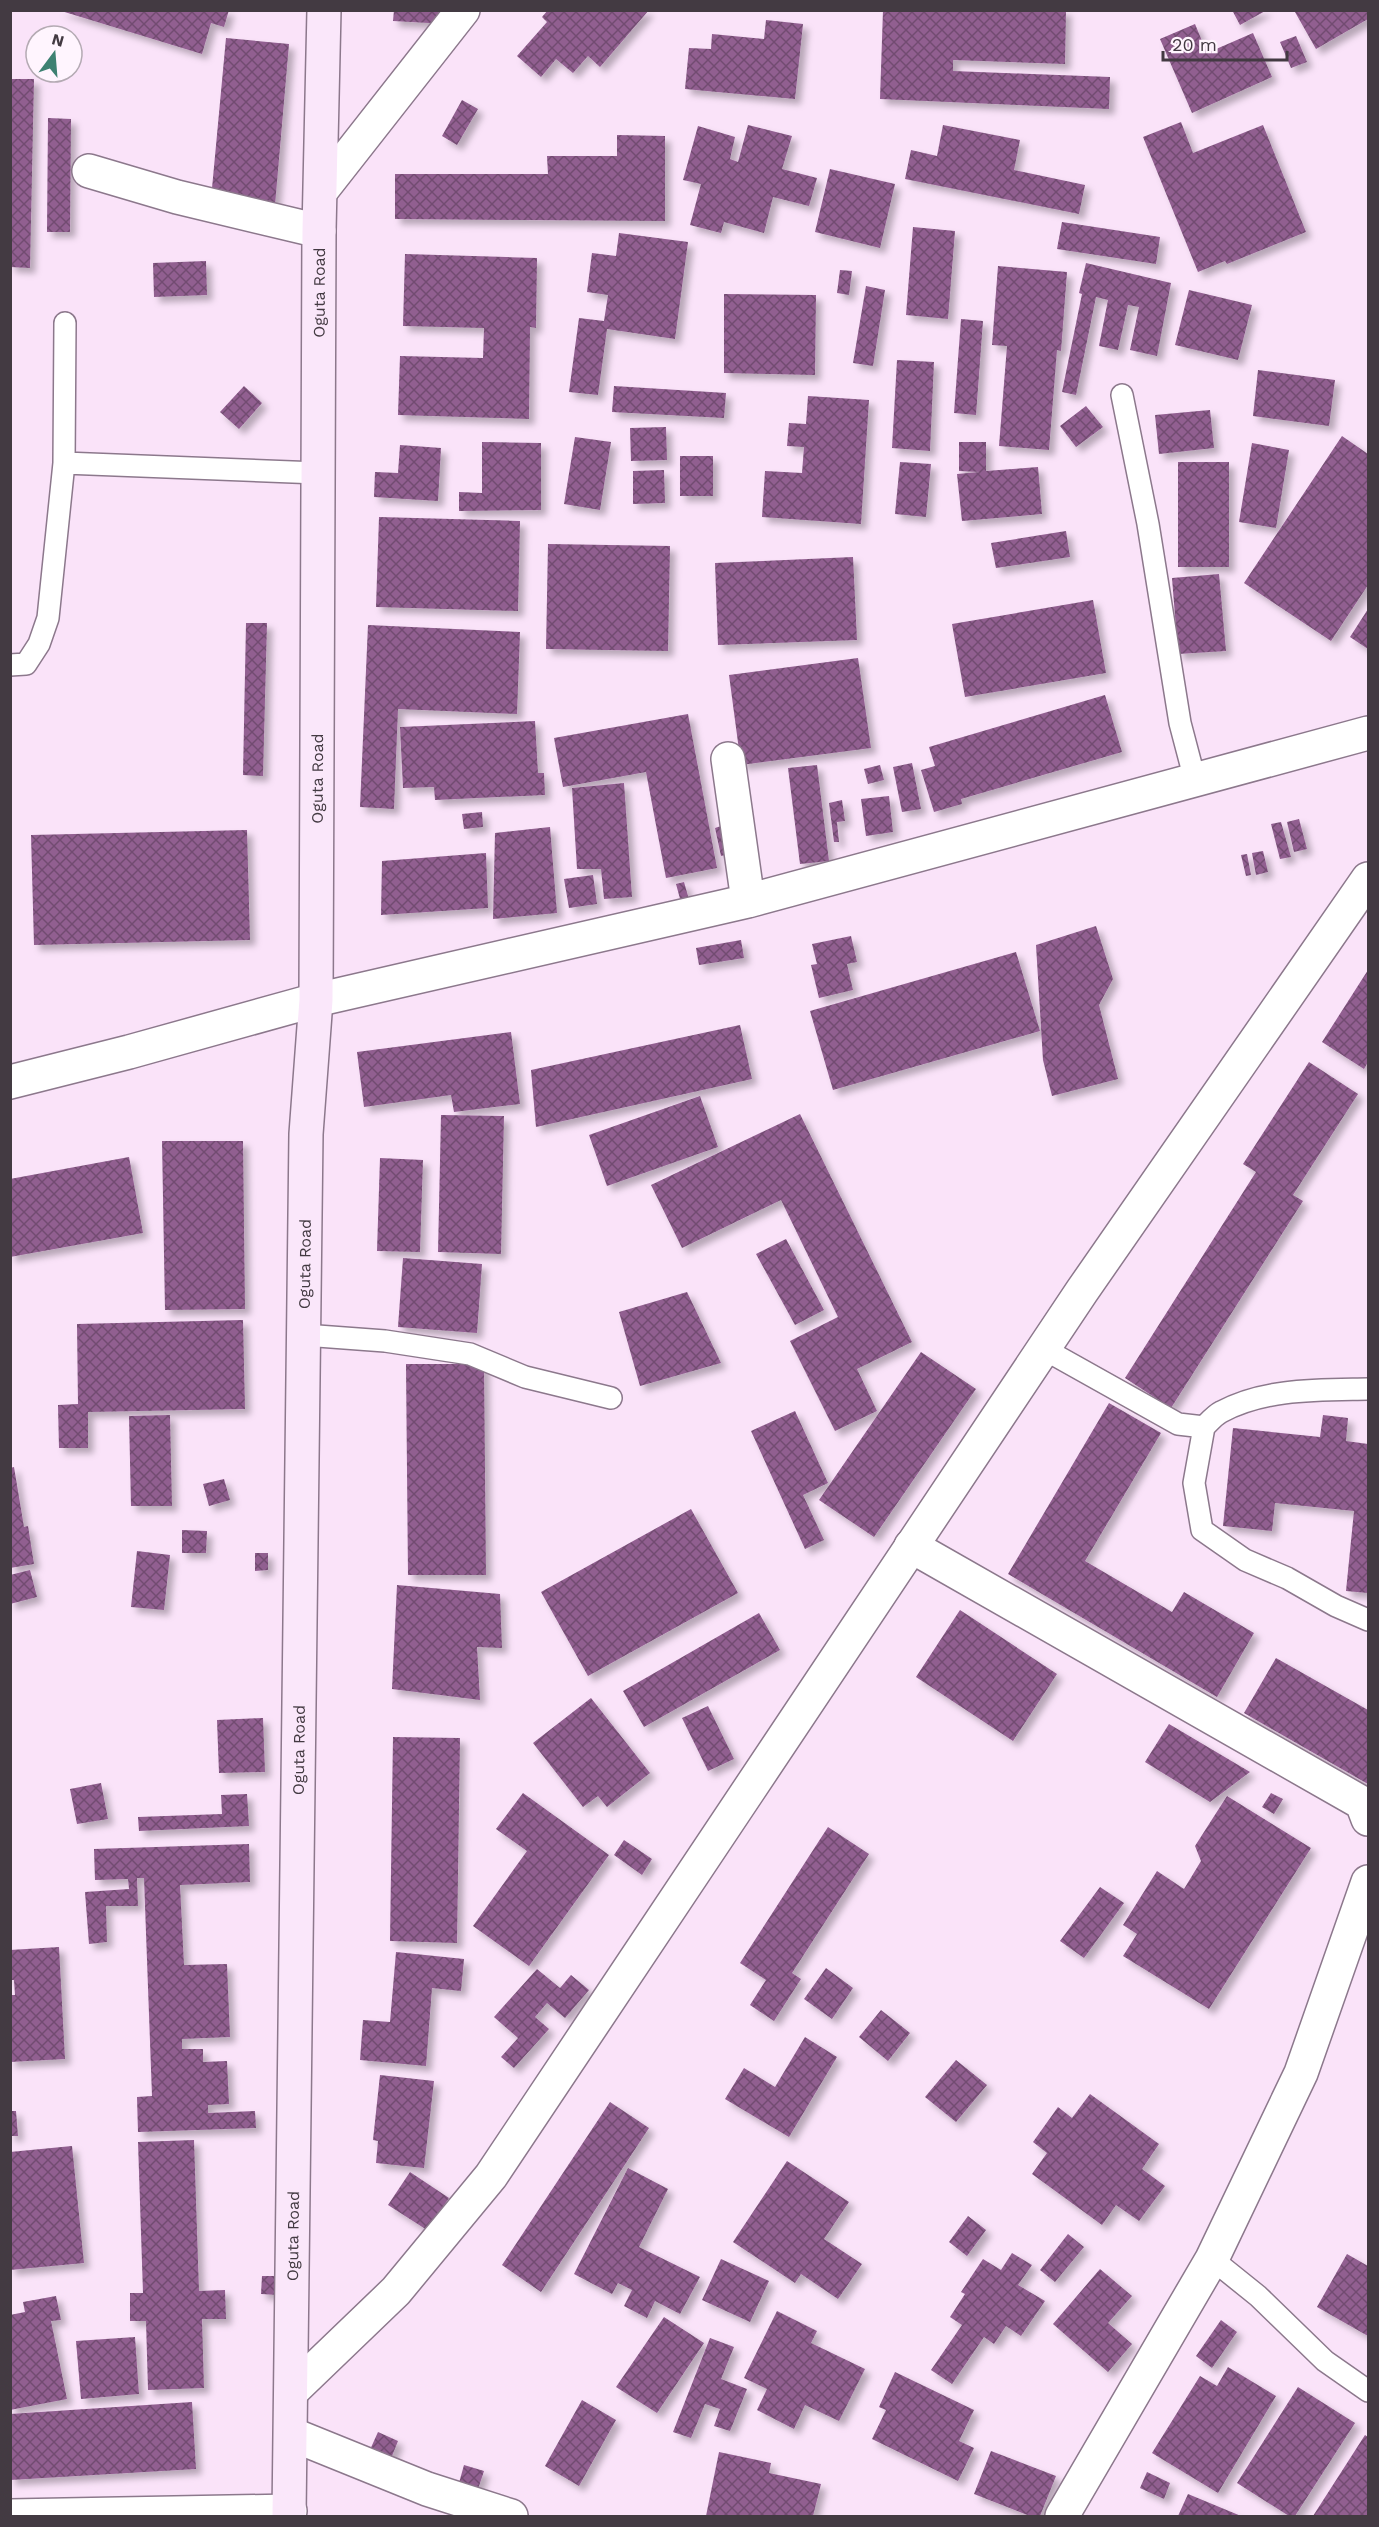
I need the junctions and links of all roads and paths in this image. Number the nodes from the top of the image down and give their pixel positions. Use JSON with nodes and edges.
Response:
{"nodes":[{"id":1,"x":324,"y":10,"type":"edge"},
{"id":2,"x":464,"y":10,"type":"edge"},
{"id":3,"x":89,"y":171,"type":"dead end"},
{"id":4,"x":321,"y":191,"type":"junction"},
{"id":5,"x":320,"y":231,"type":"junction"},
{"id":6,"x":65,"y":323,"type":"dead end"},
{"id":7,"x":1122,"y":395,"type":"dead end"},
{"id":8,"x":64,"y":463,"type":"junction"},
{"id":9,"x":318,"y":473,"type":"junction"},
{"id":10,"x":10,"y":664,"type":"edge"},
{"id":11,"x":1368,"y":733,"type":"edge"},
{"id":12,"x":728,"y":759,"type":"dead end"},
{"id":13,"x":1195,"y":780,"type":"junction"},
{"id":14,"x":1368,"y":879,"type":"edge"},
{"id":15,"x":748,"y":901,"type":"junction"},
{"id":16,"x":316,"y":1000,"type":"junction"},
{"id":17,"x":10,"y":1083,"type":"edge"},
{"id":18,"x":304,"y":1335,"type":"junction"},
{"id":19,"x":1044,"y":1349,"type":"junction"},
{"id":20,"x":1368,"y":1389,"type":"edge"},
{"id":21,"x":611,"y":1398,"type":"dead end"},
{"id":22,"x":1204,"y":1427,"type":"junction"},
{"id":23,"x":911,"y":1546,"type":"junction"},
{"id":24,"x":1368,"y":1620,"type":"edge"},
{"id":25,"x":1368,"y":1819,"type":"edge"},
{"id":26,"x":1368,"y":1882,"type":"edge"},
{"id":27,"x":1212,"y":2259,"type":"junction"},
{"id":28,"x":292,"y":2391,"type":"junction"},
{"id":29,"x":1368,"y":2391,"type":"edge"},
{"id":30,"x":291,"y":2434,"type":"junction"},
{"id":31,"x":290,"y":2514,"type":"edge"},
{"id":32,"x":10,"y":2516,"type":"edge"},
{"id":33,"x":511,"y":2517,"type":"edge"},
{"id":34,"x":1062,"y":2517,"type":"edge"}],
"edges":[{"from":1,"to":4,"type":"main road","name":"Oguta Road"},
{"from":2,"to":4,"type":"street"},
{"from":3,"to":5,"type":"street"},
{"from":4,"to":5,"type":"main road","name":"Oguta Road"},
{"from":5,"to":9,"type":"main road","name":"Oguta Road"},
{"from":6,"to":8,"type":"lane"},
{"from":7,"to":13,"type":"lane"},
{"from":8,"to":9,"type":"lane"},
{"from":8,"to":10,"type":"lane"},
{"from":9,"to":16,"type":"main road","name":"Oguta Road"},
{"from":11,"to":13,"type":"street"},
{"from":12,"to":15,"type":"street"},
{"from":13,"to":15,"type":"street"},
{"from":14,"to":19,"type":"street"},
{"from":15,"to":16,"type":"street"},
{"from":16,"to":17,"type":"street"},
{"from":16,"to":18,"type":"main road","name":"Oguta Road"},
{"from":18,"to":21,"type":"lane"},
{"from":18,"to":28,"type":"main road","name":"Oguta Road"},
{"from":19,"to":22,"type":"lane"},
{"from":19,"to":23,"type":"street"},
{"from":20,"to":22,"type":"lane"},
{"from":22,"to":24,"type":"lane"},
{"from":23,"to":25,"type":"street"},
{"from":23,"to":28,"type":"street"},
{"from":26,"to":27,"type":"street"},
{"from":27,"to":29,"type":"lane"},
{"from":27,"to":34,"type":"street"},
{"from":28,"to":30,"type":"main road","name":"Oguta Road"},
{"from":30,"to":31,"type":"main road","name":"Oguta Road"},
{"from":30,"to":33,"type":"street"},
{"from":31,"to":32,"type":"street"}]}
